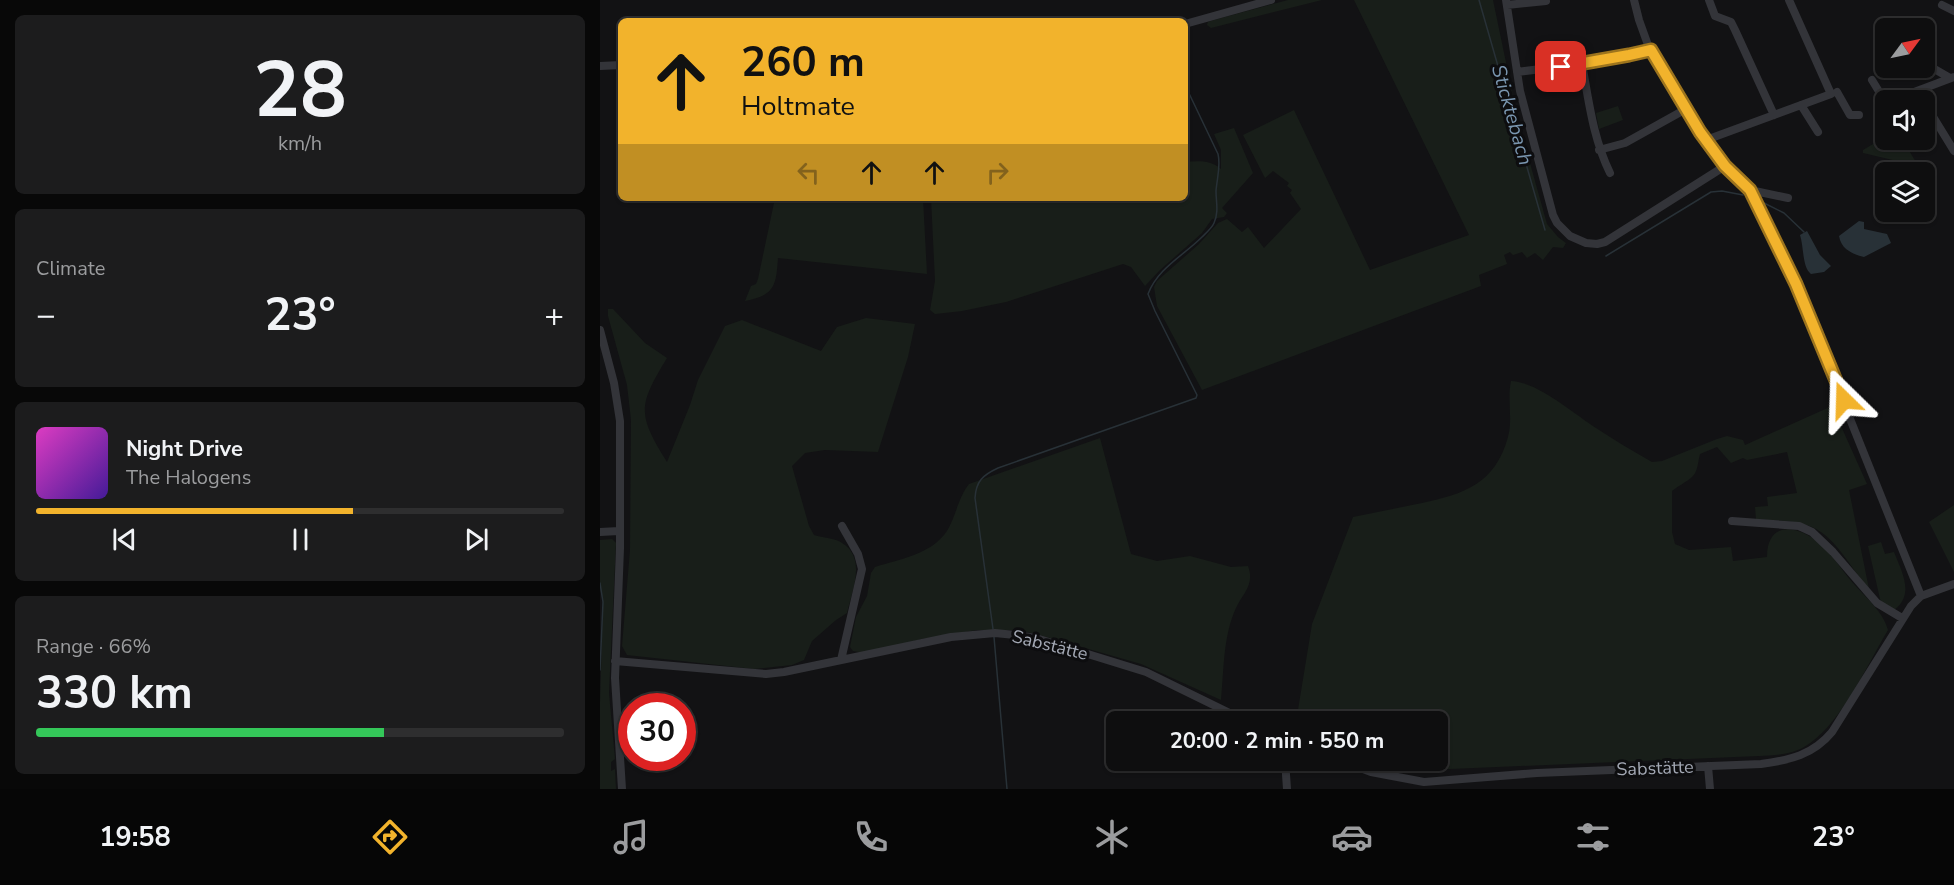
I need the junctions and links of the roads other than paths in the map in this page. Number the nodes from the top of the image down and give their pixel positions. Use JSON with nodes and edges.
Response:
{"nodes":[{"id":1,"x":1271,"y":0,"type":"edge"},
{"id":2,"x":1546,"y":0,"type":"edge"},
{"id":3,"x":1634,"y":0,"type":"edge"},
{"id":4,"x":1709,"y":0,"type":"edge"},
{"id":5,"x":1789,"y":0,"type":"edge"},
{"id":6,"x":1506,"y":2,"type":"edge"},
{"id":7,"x":1942,"y":4,"type":"dead end"},
{"id":8,"x":1954,"y":11,"type":"edge"},
{"id":9,"x":1188,"y":23,"type":"edge"},
{"id":10,"x":1651,"y":50,"type":"junction"},
{"id":11,"x":1582,"y":64,"type":"junction"},
{"id":12,"x":618,"y":65,"type":"edge"},
{"id":13,"x":600,"y":66,"type":"edge"},
{"id":14,"x":1935,"y":68,"type":"edge"},
{"id":15,"x":1517,"y":72,"type":"junction"},
{"id":16,"x":1952,"y":77,"type":"edge"},
{"id":17,"x":1872,"y":80,"type":"dead end"},
{"id":18,"x":1878,"y":90,"type":"edge"},
{"id":19,"x":1920,"y":90,"type":"edge"},
{"id":20,"x":1836,"y":92,"type":"junction"},
{"id":21,"x":1801,"y":105,"type":"junction"},
{"id":22,"x":1686,"y":109,"type":"junction"},
{"id":23,"x":1774,"y":115,"type":"junction"},
{"id":24,"x":1859,"y":116,"type":"dead end"},
{"id":25,"x":1935,"y":116,"type":"edge"},
{"id":26,"x":1818,"y":132,"type":"dead end"},
{"id":27,"x":1951,"y":139,"type":"edge"},
{"id":28,"x":1706,"y":140,"type":"junction"},
{"id":29,"x":1599,"y":150,"type":"junction"},
{"id":30,"x":1954,"y":151,"type":"edge"},
{"id":31,"x":1725,"y":166,"type":"junction"},
{"id":32,"x":1610,"y":173,"type":"dead end"},
{"id":33,"x":1750,"y":190,"type":"junction"},
{"id":34,"x":1788,"y":198,"type":"dead end"},
{"id":35,"x":600,"y":330,"type":"edge"},
{"id":36,"x":1732,"y":520,"type":"dead end"},
{"id":37,"x":842,"y":526,"type":"dead end"},
{"id":38,"x":619,"y":531,"type":"junction"},
{"id":39,"x":600,"y":532,"type":"edge"},
{"id":40,"x":1954,"y":584,"type":"edge"},
{"id":41,"x":1921,"y":596,"type":"junction"},
{"id":42,"x":1902,"y":618,"type":"junction"},
{"id":43,"x":841,"y":660,"type":"junction"},
{"id":44,"x":615,"y":661,"type":"junction"},
{"id":45,"x":1226,"y":711,"type":"edge"},
{"id":46,"x":1708,"y":766,"type":"junction"},
{"id":47,"x":1286,"y":771,"type":"edge"},
{"id":48,"x":1368,"y":771,"type":"edge"},
{"id":49,"x":622,"y":789,"type":"edge"},
{"id":50,"x":1287,"y":789,"type":"edge"},
{"id":51,"x":1710,"y":789,"type":"edge"}],
"edges":[{"from":1,"to":9,"type":"street"},
{"from":2,"to":6,"type":"street"},
{"from":3,"to":10,"type":"street"},
{"from":4,"to":23,"type":"street"},
{"from":5,"to":20,"type":"street"},
{"from":6,"to":15,"type":"street"},
{"from":7,"to":8,"type":"street"},
{"from":10,"to":11,"type":"street"},
{"from":10,"to":22,"type":"street"},
{"from":11,"to":15,"type":"street"},
{"from":11,"to":29,"type":"street"},
{"from":12,"to":13,"type":"street"},
{"from":14,"to":16,"type":"street"},
{"from":15,"to":31,"type":"street"},
{"from":16,"to":19,"type":"street"},
{"from":17,"to":18,"type":"street"},
{"from":20,"to":21,"type":"street"},
{"from":20,"to":24,"type":"street"},
{"from":21,"to":23,"type":"street"},
{"from":21,"to":26,"type":"street"},
{"from":22,"to":28,"type":"street"},
{"from":22,"to":29,"type":"street"},
{"from":23,"to":28,"type":"street"},
{"from":25,"to":27,"type":"street"},
{"from":27,"to":30,"type":"street"},
{"from":28,"to":31,"type":"street"},
{"from":29,"to":32,"type":"street"},
{"from":31,"to":33,"type":"street"},
{"from":33,"to":34,"type":"street"},
{"from":33,"to":41,"type":"street"},
{"from":35,"to":38,"type":"street"},
{"from":36,"to":42,"type":"street"},
{"from":37,"to":43,"type":"street"},
{"from":38,"to":39,"type":"street"},
{"from":38,"to":44,"type":"street"},
{"from":40,"to":41,"type":"street","name":"Sabstätte"},
{"from":41,"to":42,"type":"street","name":"Sabstätte"},
{"from":42,"to":46,"type":"street","name":"Sabstätte"},
{"from":43,"to":44,"type":"street","name":"Sabstätte"},
{"from":43,"to":45,"type":"street","name":"Sabstätte"},
{"from":44,"to":49,"type":"street"},
{"from":46,"to":48,"type":"street","name":"Sabstätte"},
{"from":46,"to":51,"type":"street"},
{"from":47,"to":50,"type":"street"}]}
